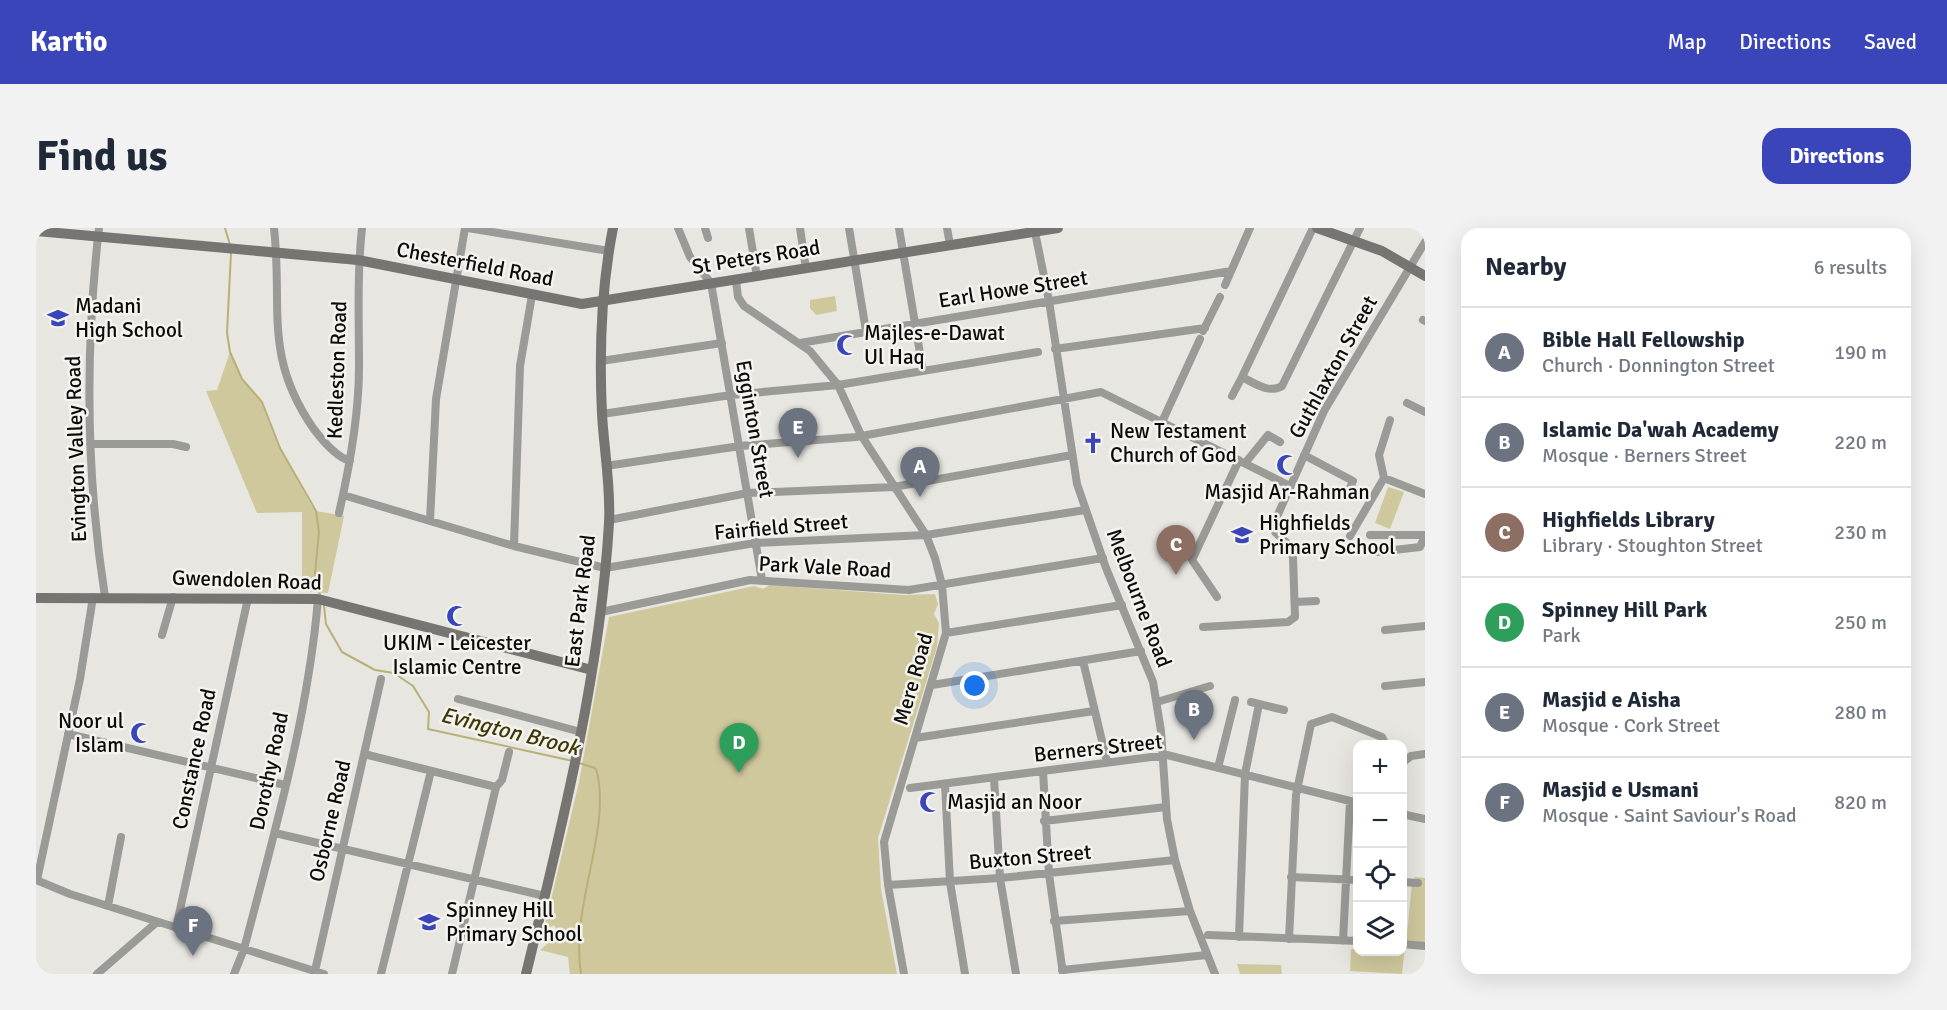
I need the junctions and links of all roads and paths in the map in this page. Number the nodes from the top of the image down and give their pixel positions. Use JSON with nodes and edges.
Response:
{"nodes":[{"id":1,"x":274,"y":228,"type":"edge"},
{"id":2,"x":362,"y":228,"type":"edge"},
{"id":3,"x":467,"y":228,"type":"edge"},
{"id":4,"x":613,"y":228,"type":"edge"},
{"id":5,"x":678,"y":228,"type":"edge"},
{"id":6,"x":705,"y":228,"type":"edge"},
{"id":7,"x":749,"y":228,"type":"edge"},
{"id":8,"x":800,"y":228,"type":"edge"},
{"id":9,"x":849,"y":228,"type":"edge"},
{"id":10,"x":899,"y":228,"type":"edge"},
{"id":11,"x":947,"y":228,"type":"edge"},
{"id":12,"x":1058,"y":228,"type":"edge"},
{"id":13,"x":1250,"y":228,"type":"edge"},
{"id":14,"x":1315,"y":228,"type":"edge"},
{"id":15,"x":1360,"y":228,"type":"edge"},
{"id":16,"x":1035,"y":230,"type":"edge"},
{"id":17,"x":36,"y":231,"type":"edge"},
{"id":18,"x":95,"y":234,"type":"edge"},
{"id":19,"x":708,"y":238,"type":"dead end"},
{"id":20,"x":1354,"y":241,"type":"junction"},
{"id":21,"x":1425,"y":242,"type":"edge"},
{"id":22,"x":950,"y":245,"type":"junction"},
{"id":23,"x":277,"y":251,"type":"junction"},
{"id":24,"x":609,"y":251,"type":"junction"},
{"id":25,"x":903,"y":253,"type":"junction"},
{"id":26,"x":358,"y":260,"type":"junction"},
{"id":27,"x":854,"y":261,"type":"junction"},
{"id":28,"x":1411,"y":267,"type":"junction"},
{"id":29,"x":806,"y":269,"type":"junction"},
{"id":30,"x":1231,"y":271,"type":"junction"},
{"id":31,"x":1425,"y":276,"type":"edge"},
{"id":32,"x":757,"y":277,"type":"junction"},
{"id":33,"x":457,"y":280,"type":"junction"},
{"id":34,"x":736,"y":281,"type":"junction"},
{"id":35,"x":711,"y":283,"type":"junction"},
{"id":36,"x":1225,"y":285,"type":"dead end"},
{"id":37,"x":532,"y":295,"type":"junction"},
{"id":38,"x":1220,"y":297,"type":"dead end"},
{"id":39,"x":602,"y":301,"type":"junction"},
{"id":40,"x":1049,"y":301,"type":"junction"},
{"id":41,"x":915,"y":323,"type":"junction"},
{"id":42,"x":866,"y":331,"type":"junction"},
{"id":43,"x":1202,"y":333,"type":"junction"},
{"id":44,"x":722,"y":343,"type":"junction"},
{"id":45,"x":800,"y":343,"type":"junction"},
{"id":46,"x":1055,"y":349,"type":"junction"},
{"id":47,"x":1038,"y":352,"type":"dead end"},
{"id":48,"x":601,"y":361,"type":"junction"},
{"id":49,"x":923,"y":371,"type":"junction"},
{"id":50,"x":1242,"y":377,"type":"junction"},
{"id":51,"x":838,"y":386,"type":"junction"},
{"id":52,"x":731,"y":394,"type":"junction"},
{"id":53,"x":1232,"y":396,"type":"dead end"},
{"id":54,"x":1063,"y":400,"type":"junction"},
{"id":55,"x":1407,"y":403,"type":"dead end"},
{"id":56,"x":1425,"y":412,"type":"edge"},
{"id":57,"x":602,"y":414,"type":"junction"},
{"id":58,"x":1390,"y":420,"type":"dead end"},
{"id":59,"x":1162,"y":422,"type":"junction"},
{"id":60,"x":861,"y":435,"type":"junction"},
{"id":61,"x":1280,"y":442,"type":"dead end"},
{"id":62,"x":90,"y":444,"type":"junction"},
{"id":63,"x":740,"y":446,"type":"junction"},
{"id":64,"x":186,"y":447,"type":"dead end"},
{"id":65,"x":1072,"y":455,"type":"junction"},
{"id":66,"x":1304,"y":455,"type":"junction"},
{"id":67,"x":350,"y":461,"type":"junction"},
{"id":68,"x":1242,"y":461,"type":"junction"},
{"id":69,"x":606,"y":466,"type":"junction"},
{"id":70,"x":1384,"y":478,"type":"junction"},
{"id":71,"x":1290,"y":486,"type":"junction"},
{"id":72,"x":894,"y":487,"type":"junction"},
{"id":73,"x":748,"y":493,"type":"junction"},
{"id":74,"x":1425,"y":494,"type":"edge"},
{"id":75,"x":343,"y":495,"type":"junction"},
{"id":76,"x":1347,"y":495,"type":"dead end"},
{"id":77,"x":1085,"y":510,"type":"junction"},
{"id":78,"x":339,"y":513,"type":"dead end"},
{"id":79,"x":609,"y":520,"type":"junction"},
{"id":80,"x":430,"y":521,"type":"junction"},
{"id":81,"x":1370,"y":535,"type":"dead end"},
{"id":82,"x":1425,"y":535,"type":"edge"},
{"id":83,"x":926,"y":536,"type":"junction"},
{"id":84,"x":1350,"y":536,"type":"dead end"},
{"id":85,"x":755,"y":543,"type":"junction"},
{"id":86,"x":514,"y":546,"type":"junction"},
{"id":87,"x":1377,"y":552,"type":"dead end"},
{"id":88,"x":1103,"y":558,"type":"junction"},
{"id":89,"x":605,"y":568,"type":"junction"},
{"id":90,"x":762,"y":580,"type":"junction"},
{"id":91,"x":942,"y":585,"type":"junction"},
{"id":92,"x":93,"y":597,"type":"junction"},
{"id":93,"x":105,"y":597,"type":"junction"},
{"id":94,"x":173,"y":597,"type":"junction"},
{"id":95,"x":1217,"y":597,"type":"dead end"},
{"id":96,"x":36,"y":598,"type":"edge"},
{"id":97,"x":248,"y":598,"type":"junction"},
{"id":98,"x":321,"y":599,"type":"junction"},
{"id":99,"x":1316,"y":601,"type":"dead end"},
{"id":100,"x":1296,"y":602,"type":"junction"},
{"id":101,"x":1122,"y":605,"type":"junction"},
{"id":102,"x":601,"y":612,"type":"junction"},
{"id":103,"x":1425,"y":626,"type":"edge"},
{"id":104,"x":1203,"y":627,"type":"dead end"},
{"id":105,"x":1385,"y":630,"type":"dead end"},
{"id":106,"x":945,"y":633,"type":"junction"},
{"id":107,"x":162,"y":635,"type":"dead end"},
{"id":108,"x":1141,"y":651,"type":"junction"},
{"id":109,"x":1083,"y":661,"type":"junction"},
{"id":110,"x":591,"y":670,"type":"junction"},
{"id":111,"x":381,"y":679,"type":"dead end"},
{"id":112,"x":1425,"y":682,"type":"edge"},
{"id":113,"x":932,"y":685,"type":"junction"},
{"id":114,"x":1210,"y":686,"type":"dead end"},
{"id":115,"x":1386,"y":686,"type":"dead end"},
{"id":116,"x":458,"y":699,"type":"dead end"},
{"id":117,"x":1235,"y":700,"type":"dead end"},
{"id":118,"x":1157,"y":702,"type":"junction"},
{"id":119,"x":1284,"y":710,"type":"dead end"},
{"id":120,"x":1094,"y":711,"type":"junction"},
{"id":121,"x":581,"y":732,"type":"junction"},
{"id":122,"x":68,"y":734,"type":"junction"},
{"id":123,"x":915,"y":738,"type":"junction"},
{"id":124,"x":1384,"y":740,"type":"edge"},
{"id":125,"x":509,"y":752,"type":"dead end"},
{"id":126,"x":364,"y":754,"type":"junction"},
{"id":127,"x":1425,"y":754,"type":"edge"},
{"id":128,"x":1164,"y":756,"type":"junction"},
{"id":129,"x":1407,"y":759,"type":"edge"},
{"id":130,"x":1107,"y":762,"type":"junction"},
{"id":131,"x":211,"y":768,"type":"junction"},
{"id":132,"x":1218,"y":768,"type":"junction"},
{"id":133,"x":431,"y":771,"type":"junction"},
{"id":134,"x":1043,"y":771,"type":"junction"},
{"id":135,"x":1245,"y":774,"type":"junction"},
{"id":136,"x":994,"y":778,"type":"junction"},
{"id":137,"x":945,"y":784,"type":"junction"},
{"id":138,"x":285,"y":785,"type":"junction"},
{"id":139,"x":496,"y":787,"type":"junction"},
{"id":140,"x":1298,"y":787,"type":"junction"},
{"id":141,"x":910,"y":788,"type":"dead end"},
{"id":142,"x":1353,"y":802,"type":"edge"},
{"id":143,"x":1166,"y":807,"type":"junction"},
{"id":144,"x":1353,"y":811,"type":"edge"},
{"id":145,"x":1407,"y":815,"type":"edge"},
{"id":146,"x":1425,"y":819,"type":"edge"},
{"id":147,"x":1044,"y":821,"type":"junction"},
{"id":148,"x":275,"y":833,"type":"junction"},
{"id":149,"x":121,"y":837,"type":"dead end"},
{"id":150,"x":343,"y":848,"type":"junction"},
{"id":151,"x":1175,"y":860,"type":"junction"},
{"id":152,"x":409,"y":863,"type":"junction"},
{"id":153,"x":1049,"y":874,"type":"junction"},
{"id":154,"x":1291,"y":876,"type":"junction"},
{"id":155,"x":1000,"y":878,"type":"junction"},
{"id":156,"x":475,"y":879,"type":"junction"},
{"id":157,"x":1345,"y":879,"type":"junction"},
{"id":158,"x":36,"y":880,"type":"edge"},
{"id":159,"x":1353,"y":880,"type":"edge"},
{"id":160,"x":950,"y":882,"type":"junction"},
{"id":161,"x":1407,"y":882,"type":"edge"},
{"id":162,"x":1418,"y":883,"type":"dead end"},
{"id":163,"x":888,"y":885,"type":"junction"},
{"id":164,"x":545,"y":896,"type":"junction"},
{"id":165,"x":108,"y":906,"type":"junction"},
{"id":166,"x":1190,"y":911,"type":"junction"},
{"id":167,"x":1054,"y":921,"type":"junction"},
{"id":168,"x":157,"y":922,"type":"junction"},
{"id":169,"x":176,"y":928,"type":"junction"},
{"id":170,"x":1208,"y":935,"type":"dead end"},
{"id":171,"x":1239,"y":937,"type":"junction"},
{"id":172,"x":1289,"y":939,"type":"junction"},
{"id":173,"x":1343,"y":941,"type":"junction"},
{"id":174,"x":1353,"y":942,"type":"edge"},
{"id":175,"x":1407,"y":944,"type":"edge"},
{"id":176,"x":1425,"y":945,"type":"edge"},
{"id":177,"x":244,"y":949,"type":"junction"},
{"id":178,"x":1207,"y":955,"type":"junction"},
{"id":179,"x":315,"y":971,"type":"junction"},
{"id":180,"x":1063,"y":972,"type":"edge"},
{"id":181,"x":97,"y":974,"type":"edge"},
{"id":182,"x":234,"y":974,"type":"edge"},
{"id":183,"x":324,"y":974,"type":"edge"},
{"id":184,"x":381,"y":974,"type":"edge"},
{"id":185,"x":452,"y":974,"type":"edge"},
{"id":186,"x":526,"y":974,"type":"edge"},
{"id":187,"x":904,"y":974,"type":"edge"},
{"id":188,"x":965,"y":974,"type":"edge"},
{"id":189,"x":1016,"y":974,"type":"edge"},
{"id":190,"x":1215,"y":974,"type":"edge"}],
"edges":[{"from":1,"to":23,"type":"street"},
{"from":2,"to":26,"type":"street","name":"Kedleston Road"},
{"from":3,"to":24,"type":"street"},
{"from":3,"to":33,"type":"street"},
{"from":4,"to":24,"type":"street","name":"East Park Road"},
{"from":5,"to":35,"type":"street"},
{"from":6,"to":19,"type":"street"},
{"from":7,"to":32,"type":"street"},
{"from":8,"to":29,"type":"street"},
{"from":9,"to":27,"type":"street"},
{"from":10,"to":25,"type":"street"},
{"from":11,"to":22,"type":"street"},
{"from":12,"to":16,"type":"street","name":"St Peters Road"},
{"from":13,"to":30,"type":"street"},
{"from":14,"to":20,"type":"street"},
{"from":14,"to":50,"type":"street"},
{"from":15,"to":20,"type":"street"},
{"from":16,"to":22,"type":"street","name":"St Peters Road"},
{"from":16,"to":40,"type":"street","name":"Melbourne Road"},
{"from":17,"to":18,"type":"street","name":"Chesterfield Road"},
{"from":18,"to":23,"type":"street","name":"Chesterfield Road"},
{"from":18,"to":62,"type":"street","name":"Evington Valley Road"},
{"from":20,"to":28,"type":"street"},
{"from":20,"to":50,"type":"street"},
{"from":21,"to":28,"type":"street","name":"Guthlaxton Street"},
{"from":22,"to":25,"type":"street","name":"St Peters Road"},
{"from":23,"to":26,"type":"street","name":"Chesterfield Road"},
{"from":23,"to":67,"type":"street"},
{"from":24,"to":39,"type":"street","name":"East Park Road"},
{"from":25,"to":27,"type":"street","name":"St Peters Road"},
{"from":25,"to":41,"type":"street"},
{"from":26,"to":33,"type":"street","name":"Chesterfield Road"},
{"from":26,"to":67,"type":"street","name":"Kedleston Road"},
{"from":27,"to":29,"type":"street","name":"St Peters Road"},
{"from":27,"to":42,"type":"street"},
{"from":28,"to":31,"type":"street"},
{"from":28,"to":66,"type":"street","name":"Guthlaxton Street"},
{"from":29,"to":32,"type":"street","name":"St Peters Road"},
{"from":30,"to":36,"type":"street"},
{"from":30,"to":40,"type":"street","name":"Earl Howe Street"},
{"from":32,"to":34,"type":"street","name":"St Peters Road"},
{"from":33,"to":37,"type":"street","name":"Chesterfield Road"},
{"from":33,"to":80,"type":"street"},
{"from":34,"to":35,"type":"street","name":"St Peters Road"},
{"from":34,"to":45,"type":"street","name":"Mere Road"},
{"from":35,"to":39,"type":"street","name":"St Peters Road"},
{"from":35,"to":44,"type":"street","name":"Egginton Street"},
{"from":37,"to":39,"type":"street","name":"Chesterfield Road"},
{"from":37,"to":86,"type":"street"},
{"from":38,"to":43,"type":"street"},
{"from":39,"to":48,"type":"street","name":"East Park Road"},
{"from":40,"to":41,"type":"street","name":"Earl Howe Street"},
{"from":40,"to":46,"type":"street","name":"Melbourne Road"},
{"from":41,"to":42,"type":"street","name":"Earl Howe Street"},
{"from":41,"to":49,"type":"street"},
{"from":42,"to":45,"type":"street","name":"Earl Howe Street"},
{"from":43,"to":46,"type":"street"},
{"from":43,"to":59,"type":"street"},
{"from":44,"to":48,"type":"street"},
{"from":44,"to":52,"type":"street","name":"Egginton Street"},
{"from":45,"to":51,"type":"street","name":"Mere Road"},
{"from":46,"to":54,"type":"street","name":"Melbourne Road"},
{"from":47,"to":49,"type":"street"},
{"from":48,"to":57,"type":"street","name":"East Park Road"},
{"from":49,"to":51,"type":"street"},
{"from":50,"to":53,"type":"street"},
{"from":51,"to":52,"type":"street"},
{"from":51,"to":60,"type":"street","name":"Mere Road"},
{"from":52,"to":57,"type":"street"},
{"from":52,"to":63,"type":"street","name":"Egginton Street"},
{"from":54,"to":59,"type":"street"},
{"from":54,"to":60,"type":"street"},
{"from":54,"to":65,"type":"street","name":"Melbourne Road"},
{"from":55,"to":56,"type":"street"},
{"from":57,"to":69,"type":"street","name":"East Park Road"},
{"from":58,"to":70,"type":"street"},
{"from":59,"to":68,"type":"street"},
{"from":60,"to":63,"type":"street"},
{"from":60,"to":72,"type":"street","name":"Mere Road"},
{"from":61,"to":68,"type":"street"},
{"from":62,"to":64,"type":"street"},
{"from":62,"to":93,"type":"street","name":"Evington Valley Road"},
{"from":63,"to":69,"type":"street"},
{"from":63,"to":73,"type":"street","name":"Egginton Street"},
{"from":65,"to":72,"type":"street"},
{"from":65,"to":77,"type":"street","name":"Melbourne Road"},
{"from":66,"to":71,"type":"street","name":"Guthlaxton Street"},
{"from":66,"to":76,"type":"street"},
{"from":67,"to":75,"type":"street","name":"Kedleston Road"},
{"from":68,"to":71,"type":"street"},
{"from":68,"to":95,"type":"street"},
{"from":69,"to":79,"type":"street","name":"East Park Road"},
{"from":70,"to":74,"type":"street"},
{"from":70,"to":84,"type":"street"},
{"from":71,"to":100,"type":"street","name":"Guthlaxton Street"},
{"from":72,"to":73,"type":"street"},
{"from":72,"to":83,"type":"street","name":"Mere Road"},
{"from":73,"to":79,"type":"street"},
{"from":73,"to":85,"type":"street","name":"Egginton Street"},
{"from":75,"to":78,"type":"street","name":"Kedleston Road"},
{"from":75,"to":80,"type":"street"},
{"from":77,"to":83,"type":"street","name":"Fairfield Street"},
{"from":77,"to":88,"type":"street","name":"Melbourne Road"},
{"from":79,"to":89,"type":"street","name":"East Park Road"},
{"from":80,"to":86,"type":"street"},
{"from":81,"to":82,"type":"street"},
{"from":82,"to":87,"type":"street"},
{"from":83,"to":85,"type":"street","name":"Fairfield Street"},
{"from":83,"to":91,"type":"street","name":"Mere Road"},
{"from":85,"to":89,"type":"street","name":"Fairfield Street"},
{"from":85,"to":90,"type":"street","name":"Egginton Street"},
{"from":86,"to":89,"type":"street"},
{"from":88,"to":91,"type":"street","name":"Park Vale Road"},
{"from":88,"to":101,"type":"street","name":"Melbourne Road"},
{"from":89,"to":102,"type":"street","name":"East Park Road"},
{"from":90,"to":91,"type":"street","name":"Park Vale Road"},
{"from":90,"to":102,"type":"street","name":"Park Vale Road"},
{"from":91,"to":106,"type":"street","name":"Mere Road"},
{"from":92,"to":93,"type":"street","name":"Gwendolen Road"},
{"from":92,"to":96,"type":"street","name":"Gwendolen Road"},
{"from":92,"to":122,"type":"street"},
{"from":93,"to":94,"type":"street","name":"Gwendolen Road"},
{"from":94,"to":97,"type":"street","name":"Gwendolen Road"},
{"from":94,"to":107,"type":"street"},
{"from":97,"to":98,"type":"street","name":"Gwendolen Road"},
{"from":97,"to":131,"type":"street","name":"Constance Road"},
{"from":98,"to":110,"type":"street","name":"Gwendolen Road"},
{"from":98,"to":138,"type":"street","name":"Dorothy Road"},
{"from":99,"to":100,"type":"street"},
{"from":100,"to":104,"type":"street"},
{"from":101,"to":106,"type":"street"},
{"from":101,"to":108,"type":"street","name":"Melbourne Road"},
{"from":102,"to":110,"type":"street","name":"East Park Road"},
{"from":103,"to":105,"type":"street"},
{"from":106,"to":113,"type":"street","name":"Mere Road"},
{"from":108,"to":109,"type":"street"},
{"from":108,"to":118,"type":"street","name":"Melbourne Road"},
{"from":109,"to":113,"type":"street"},
{"from":109,"to":120,"type":"street"},
{"from":110,"to":121,"type":"street","name":"East Park Road"},
{"from":111,"to":126,"type":"street","name":"Osborne Road"},
{"from":112,"to":115,"type":"street"},
{"from":113,"to":123,"type":"street","name":"Mere Road"},
{"from":114,"to":118,"type":"street"},
{"from":116,"to":121,"type":"street"},
{"from":117,"to":132,"type":"street"},
{"from":118,"to":128,"type":"street","name":"Melbourne Road"},
{"from":119,"to":135,"type":"street"},
{"from":120,"to":123,"type":"street"},
{"from":120,"to":130,"type":"street"},
{"from":121,"to":164,"type":"street","name":"East Park Road"},
{"from":122,"to":131,"type":"street"},
{"from":122,"to":158,"type":"street"},
{"from":123,"to":163,"type":"street","name":"Mere Road"},
{"from":124,"to":140,"type":"street"},
{"from":125,"to":139,"type":"street"},
{"from":126,"to":133,"type":"street"},
{"from":126,"to":150,"type":"street","name":"Osborne Road"},
{"from":127,"to":129,"type":"street"},
{"from":128,"to":130,"type":"street","name":"Berners Street"},
{"from":128,"to":132,"type":"street","name":"Berners Street"},
{"from":128,"to":143,"type":"street","name":"Melbourne Road"},
{"from":130,"to":134,"type":"street","name":"Berners Street"},
{"from":131,"to":138,"type":"street"},
{"from":131,"to":169,"type":"street","name":"Constance Road"},
{"from":132,"to":135,"type":"street","name":"Berners Street"},
{"from":133,"to":139,"type":"street"},
{"from":133,"to":152,"type":"street"},
{"from":134,"to":136,"type":"street","name":"Berners Street"},
{"from":134,"to":147,"type":"street"},
{"from":135,"to":140,"type":"street","name":"Berners Street"},
{"from":135,"to":171,"type":"street"},
{"from":136,"to":137,"type":"street","name":"Berners Street"},
{"from":136,"to":155,"type":"street"},
{"from":137,"to":141,"type":"street","name":"Berners Street"},
{"from":137,"to":160,"type":"street"},
{"from":138,"to":148,"type":"street","name":"Dorothy Road"},
{"from":139,"to":156,"type":"street"},
{"from":140,"to":142,"type":"street","name":"Berners Street"},
{"from":140,"to":154,"type":"street"},
{"from":143,"to":147,"type":"street"},
{"from":143,"to":151,"type":"street","name":"Melbourne Road"},
{"from":144,"to":157,"type":"street"},
{"from":145,"to":146,"type":"street"},
{"from":147,"to":153,"type":"street"},
{"from":148,"to":150,"type":"street"},
{"from":148,"to":177,"type":"street","name":"Dorothy Road"},
{"from":149,"to":165,"type":"street"},
{"from":150,"to":152,"type":"street"},
{"from":150,"to":179,"type":"street","name":"Osborne Road"},
{"from":151,"to":153,"type":"street","name":"Buxton Street"},
{"from":151,"to":166,"type":"street","name":"Melbourne Road"},
{"from":152,"to":156,"type":"street"},
{"from":152,"to":184,"type":"street"},
{"from":153,"to":155,"type":"street","name":"Buxton Street"},
{"from":153,"to":167,"type":"street"},
{"from":154,"to":157,"type":"street"},
{"from":154,"to":172,"type":"street"},
{"from":155,"to":160,"type":"street","name":"Buxton Street"},
{"from":155,"to":189,"type":"street"},
{"from":156,"to":164,"type":"street"},
{"from":156,"to":185,"type":"street"},
{"from":157,"to":159,"type":"street"},
{"from":157,"to":173,"type":"street"},
{"from":158,"to":165,"type":"street"},
{"from":160,"to":163,"type":"street","name":"Buxton Street"},
{"from":160,"to":188,"type":"street"},
{"from":161,"to":162,"type":"street"},
{"from":163,"to":187,"type":"street","name":"Mere Road"},
{"from":164,"to":186,"type":"street","name":"East Park Road"},
{"from":165,"to":168,"type":"street"},
{"from":166,"to":167,"type":"street"},
{"from":166,"to":178,"type":"street","name":"Melbourne Road"},
{"from":167,"to":180,"type":"street"},
{"from":168,"to":169,"type":"street"},
{"from":168,"to":181,"type":"street"},
{"from":169,"to":177,"type":"street"},
{"from":170,"to":171,"type":"street"},
{"from":171,"to":172,"type":"street"},
{"from":172,"to":173,"type":"street"},
{"from":173,"to":174,"type":"street"},
{"from":175,"to":176,"type":"street"},
{"from":177,"to":179,"type":"street"},
{"from":177,"to":182,"type":"street","name":"Dorothy Road"},
{"from":178,"to":180,"type":"street"},
{"from":178,"to":190,"type":"street","name":"Melbourne Road"},
{"from":179,"to":183,"type":"street"}]}
